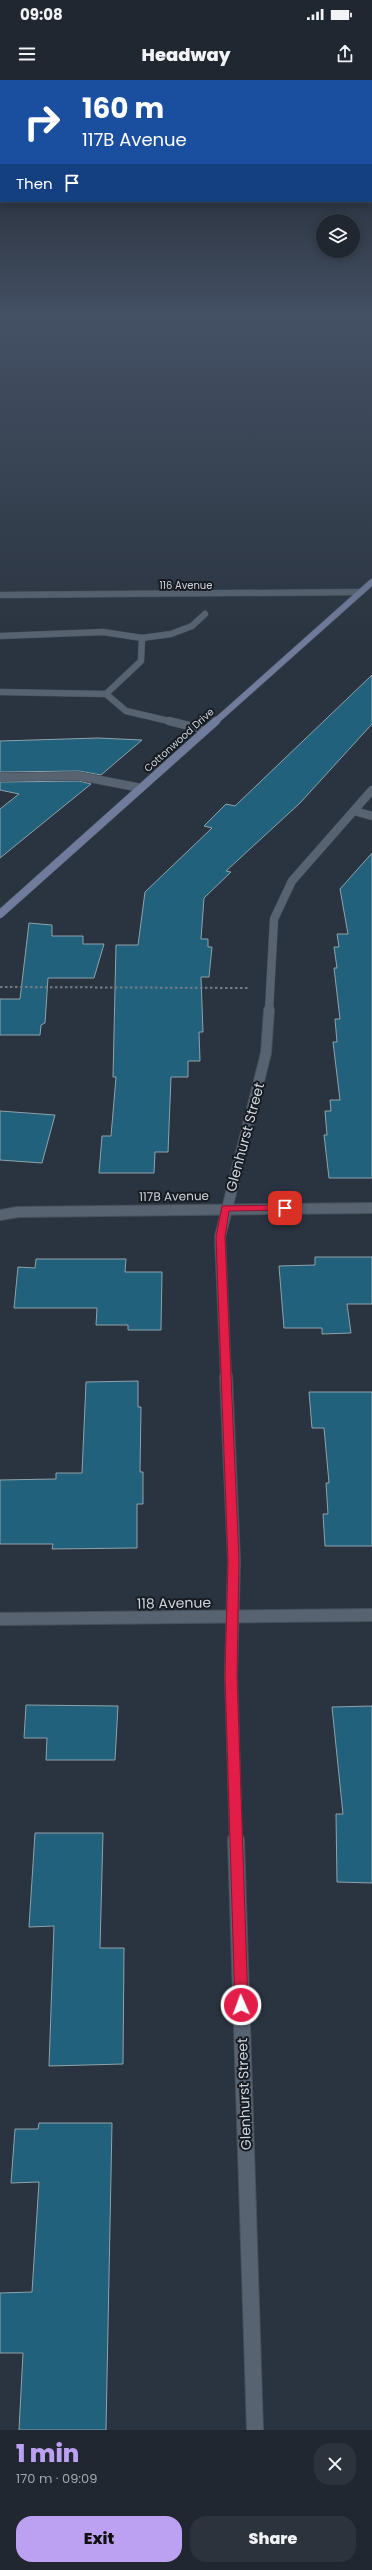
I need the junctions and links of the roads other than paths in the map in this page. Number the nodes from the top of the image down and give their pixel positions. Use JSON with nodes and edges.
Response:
{"nodes":[{"id":1,"x":372,"y":582,"type":"edge"},
{"id":2,"x":361,"y":592,"type":"junction"},
{"id":3,"x":372,"y":592,"type":"edge"},
{"id":4,"x":0,"y":595,"type":"edge"},
{"id":5,"x":205,"y":614,"type":"dead end"},
{"id":6,"x":0,"y":636,"type":"edge"},
{"id":7,"x":142,"y":638,"type":"junction"},
{"id":8,"x":0,"y":692,"type":"edge"},
{"id":9,"x":106,"y":694,"type":"junction"},
{"id":10,"x":205,"y":730,"type":"junction"},
{"id":11,"x":0,"y":777,"type":"edge"},
{"id":12,"x":141,"y":788,"type":"junction"},
{"id":13,"x":372,"y":790,"type":"edge"},
{"id":14,"x":354,"y":811,"type":"junction"},
{"id":15,"x":372,"y":816,"type":"edge"},
{"id":16,"x":0,"y":914,"type":"edge"},
{"id":17,"x":226,"y":1208,"type":"junction"},
{"id":18,"x":372,"y":1208,"type":"edge"},
{"id":19,"x":0,"y":1215,"type":"edge"},
{"id":20,"x":372,"y":1616,"type":"edge"},
{"id":21,"x":232,"y":1617,"type":"junction"},
{"id":22,"x":0,"y":1619,"type":"edge"},
{"id":23,"x":255,"y":2430,"type":"edge"}],
"edges":[{"from":1,"to":2,"type":"street","name":"Cottonwood Drive"},
{"from":2,"to":3,"type":"street","name":"116 Avenue"},
{"from":2,"to":4,"type":"street","name":"116 Avenue"},
{"from":2,"to":10,"type":"street","name":"Cottonwood Drive"},
{"from":5,"to":7,"type":"street"},
{"from":6,"to":7,"type":"street"},
{"from":7,"to":9,"type":"street"},
{"from":8,"to":9,"type":"street"},
{"from":9,"to":10,"type":"street"},
{"from":10,"to":12,"type":"street","name":"Cottonwood Drive"},
{"from":11,"to":12,"type":"street"},
{"from":12,"to":16,"type":"street","name":"Cottonwood Drive"},
{"from":13,"to":14,"type":"street","name":"Glenhurst Street"},
{"from":14,"to":15,"type":"street"},
{"from":14,"to":17,"type":"street","name":"Glenhurst Street"},
{"from":17,"to":18,"type":"street","name":"117B Avenue"},
{"from":17,"to":19,"type":"street","name":"117B Avenue"},
{"from":17,"to":21,"type":"street","name":"Glenhurst Street"},
{"from":20,"to":21,"type":"street","name":"118 Avenue"},
{"from":21,"to":22,"type":"street","name":"118 Avenue"},
{"from":21,"to":23,"type":"street","name":"Glenhurst Street"}]}
